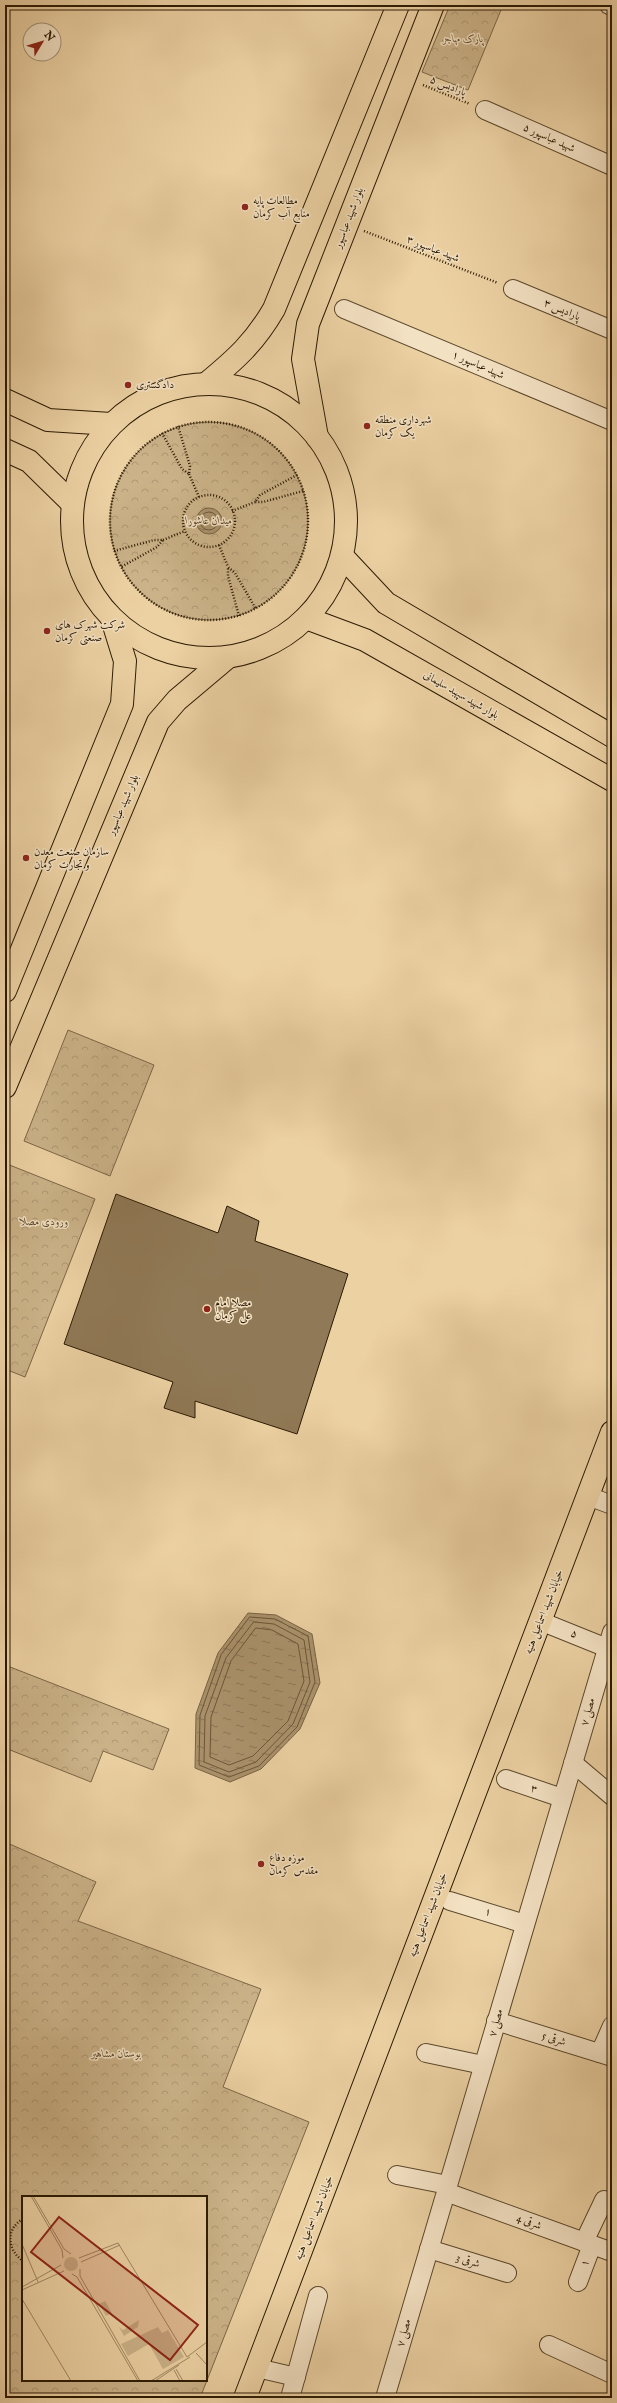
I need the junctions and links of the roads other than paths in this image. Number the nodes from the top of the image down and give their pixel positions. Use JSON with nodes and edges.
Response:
{"nodes":[{"id":1,"x":398,"y":5,"type":"edge"},
{"id":2,"x":433,"y":5,"type":"edge"},
{"id":3,"x":608,"y":5,"type":"edge"},
{"id":4,"x":612,"y":6,"type":"edge"},
{"id":5,"x":485,"y":110,"type":"road end"},
{"id":6,"x":612,"y":166,"type":"edge"},
{"id":7,"x":513,"y":289,"type":"road end"},
{"id":8,"x":344,"y":309,"type":"dead end"},
{"id":9,"x":612,"y":330,"type":"edge"},
{"id":10,"x":208,"y":383,"type":"junction"},
{"id":11,"x":5,"y":400,"type":"edge"},
{"id":12,"x":612,"y":421,"type":"edge"},
{"id":13,"x":111,"y":424,"type":"junction"},
{"id":14,"x":317,"y":437,"type":"junction"},
{"id":15,"x":5,"y":450,"type":"edge"},
{"id":16,"x":72,"y":504,"type":"junction"},
{"id":17,"x":342,"y":556,"type":"junction"},
{"id":18,"x":306,"y":618,"type":"junction"},
{"id":19,"x":112,"y":619,"type":"junction"},
{"id":20,"x":228,"y":657,"type":"junction"},
{"id":21,"x":612,"y":736,"type":"edge"},
{"id":22,"x":612,"y":780,"type":"edge"},
{"id":23,"x":5,"y":991,"type":"edge"},
{"id":24,"x":5,"y":1087,"type":"edge"},
{"id":25,"x":612,"y":1432,"type":"edge"},
{"id":26,"x":588,"y":1496,"type":"junction"},
{"id":27,"x":612,"y":1505,"type":"edge"},
{"id":28,"x":540,"y":1621,"type":"junction"},
{"id":29,"x":610,"y":1643,"type":"edge"},
{"id":30,"x":573,"y":1763,"type":"junction"},
{"id":31,"x":506,"y":1780,"type":"dead end"},
{"id":32,"x":612,"y":1796,"type":"edge"},
{"id":33,"x":562,"y":1798,"type":"junction"},
{"id":34,"x":450,"y":1900,"type":"dead end"},
{"id":35,"x":525,"y":1924,"type":"junction"},
{"id":36,"x":496,"y":2021,"type":"junction"},
{"id":37,"x":612,"y":2026,"type":"edge"},
{"id":38,"x":426,"y":2053,"type":"dead end"},
{"id":39,"x":606,"y":2055,"type":"edge"},
{"id":40,"x":483,"y":2065,"type":"junction"},
{"id":41,"x":396,"y":2176,"type":"dead end"},
{"id":42,"x":447,"y":2188,"type":"junction"},
{"id":43,"x":604,"y":2200,"type":"dead end"},
{"id":44,"x":588,"y":2244,"type":"junction"},
{"id":45,"x":429,"y":2249,"type":"junction"},
{"id":46,"x":612,"y":2252,"type":"edge"},
{"id":47,"x":507,"y":2273,"type":"dead end"},
{"id":48,"x":578,"y":2282,"type":"dead end"},
{"id":49,"x":318,"y":2296,"type":"dead end"},
{"id":50,"x":549,"y":2345,"type":"dead end"},
{"id":51,"x":257,"y":2368,"type":"junction"},
{"id":52,"x":612,"y":2374,"type":"edge"},
{"id":53,"x":296,"y":2377,"type":"junction"},
{"id":54,"x":245,"y":2398,"type":"edge"},
{"id":55,"x":290,"y":2398,"type":"edge"},
{"id":56,"x":384,"y":2398,"type":"edge"}],
"edges":[{"from":1,"to":10,"type":"main road"},
{"from":2,"to":14,"type":"main road","name":"بلوار شهید عباسپور"},
{"from":3,"to":4,"type":"street"},
{"from":5,"to":6,"type":"street","name":"شهید عباسپور ۵"},
{"from":7,"to":9,"type":"street","name":"پارادیس ۳"},
{"from":8,"to":12,"type":"street","name":"شهید عباسپور ۱"},
{"from":10,"to":13,"type":"main road"},
{"from":10,"to":14,"type":"main road"},
{"from":11,"to":13,"type":"main road"},
{"from":13,"to":16,"type":"main road"},
{"from":14,"to":17,"type":"main road"},
{"from":15,"to":16,"type":"main road"},
{"from":16,"to":19,"type":"main road"},
{"from":17,"to":18,"type":"main road"},
{"from":17,"to":21,"type":"main road"},
{"from":18,"to":20,"type":"main road"},
{"from":18,"to":22,"type":"main road","name":"بلوار شهید سپهبد سلیمانی"},
{"from":19,"to":20,"type":"main road"},
{"from":19,"to":23,"type":"main road"},
{"from":20,"to":24,"type":"main road","name":"بلوار شهید عباسپور"},
{"from":25,"to":26,"type":"main road","name":"خیابان شهید اسماعیل هنیه"},
{"from":26,"to":27,"type":"street"},
{"from":26,"to":28,"type":"main road","name":"خیابان شهید اسماعیل هنیه"},
{"from":28,"to":29,"type":"street","name":"۵"},
{"from":28,"to":51,"type":"main road","name":"خیابان شهید اسماعیل هنیه"},
{"from":29,"to":30,"type":"street","name":"مصلی ۷"},
{"from":30,"to":32,"type":"street"},
{"from":30,"to":33,"type":"street","name":"مصلی ۷"},
{"from":31,"to":33,"type":"street","name":"۳"},
{"from":33,"to":35,"type":"street","name":"مصلی ۷"},
{"from":34,"to":35,"type":"street","name":"۱"},
{"from":35,"to":36,"type":"street","name":"مصلی ۷"},
{"from":36,"to":39,"type":"street","name":"شرقی 5"},
{"from":36,"to":40,"type":"street","name":"مصلی ۷"},
{"from":37,"to":39,"type":"street"},
{"from":38,"to":40,"type":"street"},
{"from":40,"to":42,"type":"street","name":"مصلی ۷"},
{"from":41,"to":42,"type":"street","name":"شرقی 4"},
{"from":42,"to":44,"type":"street","name":"شرقی 4"},
{"from":42,"to":45,"type":"street","name":"مصلی ۷"},
{"from":43,"to":44,"type":"street","name":"۱"},
{"from":44,"to":46,"type":"street","name":"شرقی 4"},
{"from":44,"to":48,"type":"street","name":"۱"},
{"from":45,"to":47,"type":"street","name":"شرقی 3"},
{"from":45,"to":56,"type":"street","name":"مصلی ۷"},
{"from":49,"to":53,"type":"street"},
{"from":50,"to":52,"type":"street"},
{"from":51,"to":53,"type":"street"},
{"from":51,"to":54,"type":"main road","name":"خیابان شهید اسماعیل هنیه"},
{"from":53,"to":55,"type":"street"}]}
